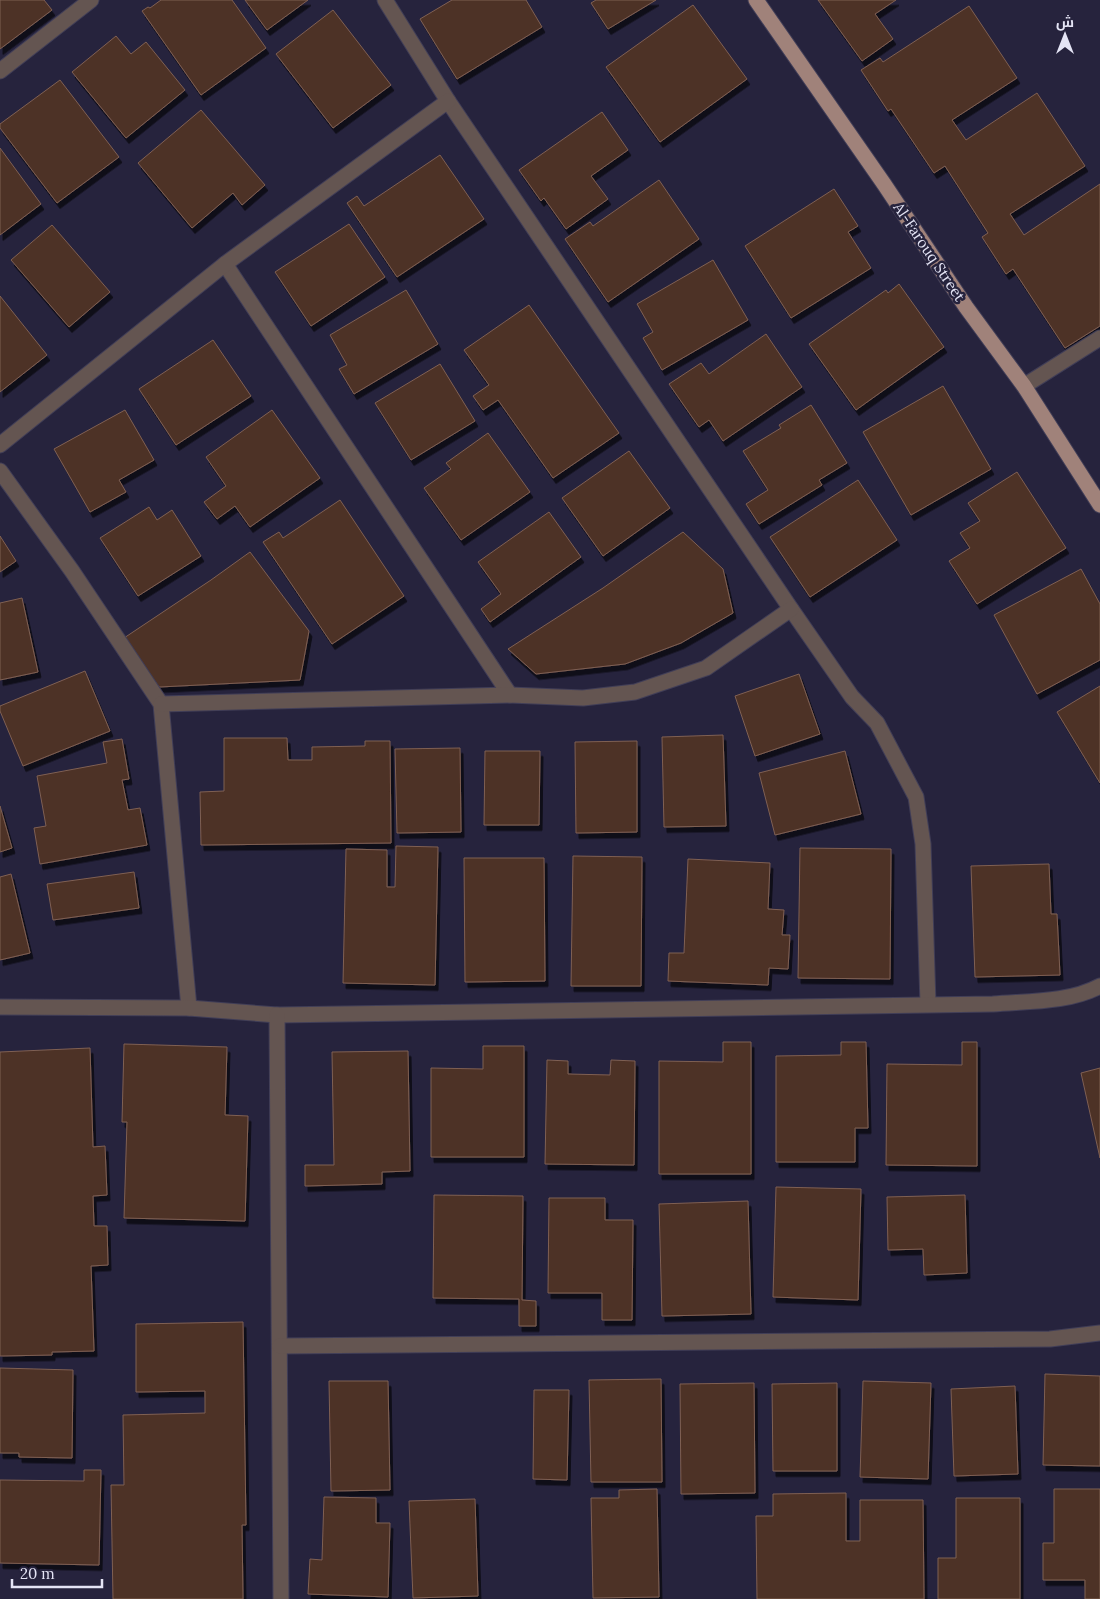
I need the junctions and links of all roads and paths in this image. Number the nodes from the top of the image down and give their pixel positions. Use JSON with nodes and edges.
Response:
{"nodes":[{"id":1,"x":91,"y":0,"type":"edge"},
{"id":2,"x":385,"y":0,"type":"edge"},
{"id":3,"x":756,"y":0,"type":"edge"},
{"id":4,"x":0,"y":71,"type":"edge"},
{"id":5,"x":448,"y":101,"type":"junction"},
{"id":6,"x":225,"y":264,"type":"junction"},
{"id":7,"x":1100,"y":338,"type":"edge"},
{"id":8,"x":1024,"y":386,"type":"junction"},
{"id":9,"x":0,"y":444,"type":"edge"},
{"id":10,"x":0,"y":471,"type":"edge"},
{"id":11,"x":1100,"y":505,"type":"edge"},
{"id":12,"x":791,"y":609,"type":"junction"},
{"id":13,"x":510,"y":695,"type":"junction"},
{"id":14,"x":161,"y":704,"type":"junction"},
{"id":15,"x":1100,"y":986,"type":"edge"},
{"id":16,"x":928,"y":1004,"type":"junction"},
{"id":17,"x":0,"y":1007,"type":"edge"},
{"id":18,"x":189,"y":1008,"type":"junction"},
{"id":19,"x":277,"y":1015,"type":"junction"},
{"id":20,"x":1100,"y":1333,"type":"edge"},
{"id":21,"x":280,"y":1346,"type":"junction"},
{"id":22,"x":282,"y":1599,"type":"edge"}],
"edges":[{"from":1,"to":4,"type":"street"},
{"from":2,"to":5,"type":"street"},
{"from":3,"to":8,"type":"main road","name":"Al-Farouq Street"},
{"from":5,"to":6,"type":"street"},
{"from":5,"to":12,"type":"street"},
{"from":6,"to":9,"type":"street"},
{"from":6,"to":13,"type":"street"},
{"from":7,"to":8,"type":"street"},
{"from":8,"to":11,"type":"main road","name":"Al-Farouq Street"},
{"from":10,"to":14,"type":"street"},
{"from":12,"to":13,"type":"street"},
{"from":12,"to":16,"type":"street"},
{"from":13,"to":14,"type":"street"},
{"from":14,"to":18,"type":"street"},
{"from":15,"to":16,"type":"street"},
{"from":16,"to":19,"type":"street"},
{"from":17,"to":18,"type":"street"},
{"from":18,"to":19,"type":"street"},
{"from":19,"to":21,"type":"street"},
{"from":20,"to":21,"type":"street"},
{"from":21,"to":22,"type":"street"}]}
